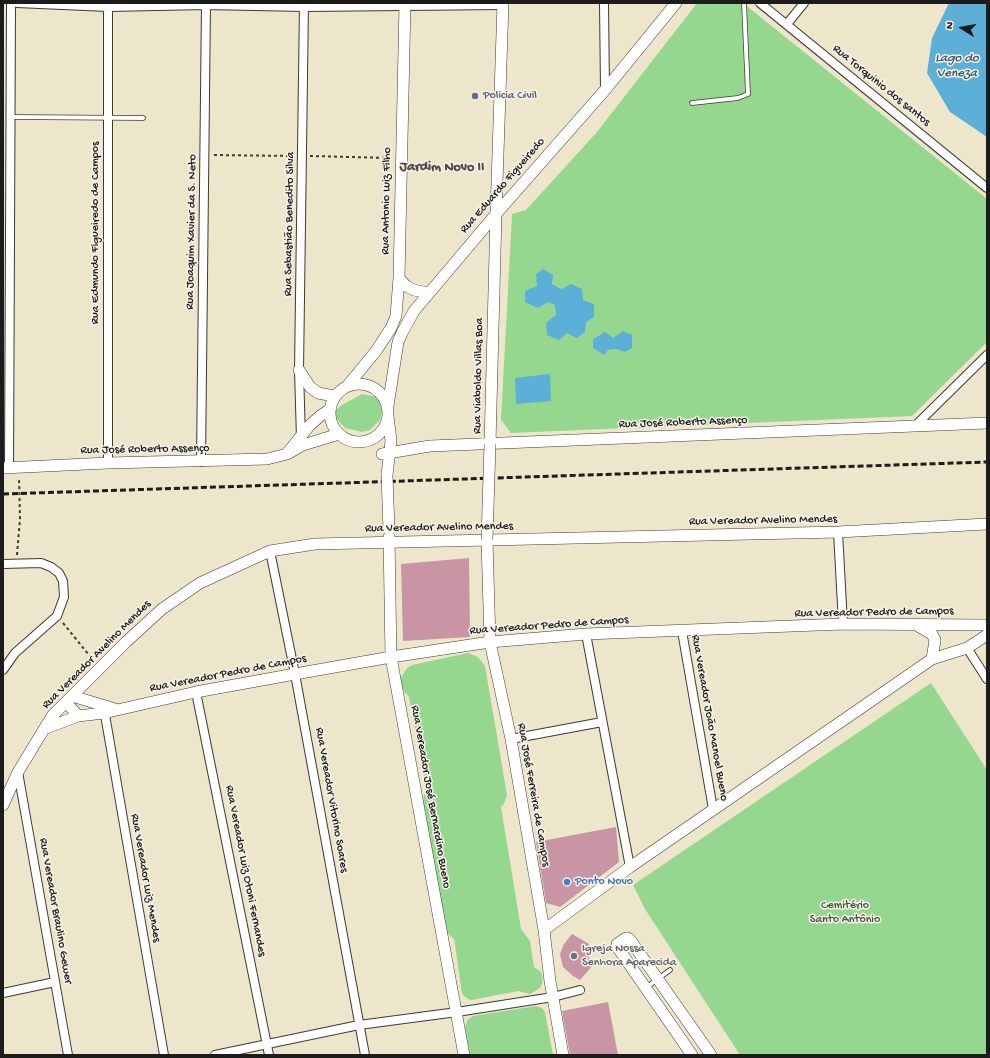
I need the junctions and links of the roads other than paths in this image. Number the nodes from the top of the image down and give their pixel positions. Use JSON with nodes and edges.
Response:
{"nodes":[{"id":1,"x":11,"y":3,"type":"edge"},
{"id":2,"x":17,"y":3,"type":"edge"},
{"id":3,"x":604,"y":3,"type":"edge"},
{"id":4,"x":676,"y":3,"type":"edge"},
{"id":5,"x":744,"y":3,"type":"edge"},
{"id":6,"x":760,"y":3,"type":"edge"},
{"id":7,"x":804,"y":3,"type":"edge"},
{"id":8,"x":206,"y":4,"type":"edge"},
{"id":9,"x":503,"y":4,"type":"edge"},
{"id":10,"x":108,"y":5,"type":"edge"},
{"id":11,"x":304,"y":5,"type":"edge"},
{"id":12,"x":405,"y":5,"type":"edge"},
{"id":13,"x":787,"y":24,"type":"junction"},
{"id":14,"x":605,"y":90,"type":"junction"},
{"id":15,"x":692,"y":103,"type":"dead end"},
{"id":16,"x":11,"y":117,"type":"junction"},
{"id":17,"x":108,"y":118,"type":"junction"},
{"id":18,"x":143,"y":118,"type":"dead end"},
{"id":19,"x":987,"y":188,"type":"edge"},
{"id":20,"x":496,"y":214,"type":"junction"},
{"id":21,"x":399,"y":278,"type":"junction"},
{"id":22,"x":428,"y":293,"type":"junction"},
{"id":23,"x":987,"y":355,"type":"edge"},
{"id":24,"x":299,"y":370,"type":"junction"},
{"id":25,"x":348,"y":385,"type":"junction"},
{"id":26,"x":334,"y":396,"type":"junction"},
{"id":27,"x":329,"y":410,"type":"junction"},
{"id":28,"x":388,"y":411,"type":"junction"},
{"id":29,"x":987,"y":423,"type":"edge"},
{"id":30,"x":915,"y":426,"type":"junction"},
{"id":31,"x":339,"y":434,"type":"junction"},
{"id":32,"x":370,"y":440,"type":"junction"},
{"id":33,"x":301,"y":441,"type":"junction"},
{"id":34,"x":490,"y":444,"type":"junction"},
{"id":35,"x":386,"y":454,"type":"junction"},
{"id":36,"x":201,"y":462,"type":"junction"},
{"id":37,"x":108,"y":464,"type":"junction"},
{"id":38,"x":10,"y":468,"type":"edge"},
{"id":39,"x":987,"y":524,"type":"edge"},
{"id":40,"x":838,"y":532,"type":"junction"},
{"id":41,"x":487,"y":540,"type":"junction"},
{"id":42,"x":390,"y":542,"type":"junction"},
{"id":43,"x":270,"y":551,"type":"junction"},
{"id":44,"x":3,"y":564,"type":"edge"},
{"id":45,"x":843,"y":624,"type":"junction"},
{"id":46,"x":915,"y":625,"type":"junction"},
{"id":47,"x":987,"y":625,"type":"edge"},
{"id":48,"x":682,"y":631,"type":"junction"},
{"id":49,"x":586,"y":634,"type":"junction"},
{"id":50,"x":987,"y":635,"type":"edge"},
{"id":51,"x":490,"y":642,"type":"junction"},
{"id":52,"x":967,"y":648,"type":"junction"},
{"id":53,"x":391,"y":657,"type":"junction"},
{"id":54,"x":932,"y":659,"type":"junction"},
{"id":55,"x":3,"y":670,"type":"edge"},
{"id":56,"x":295,"y":674,"type":"junction"},
{"id":57,"x":987,"y":679,"type":"edge"},
{"id":58,"x":196,"y":692,"type":"junction"},
{"id":59,"x":69,"y":699,"type":"junction"},
{"id":60,"x":104,"y":709,"type":"junction"},
{"id":61,"x":78,"y":716,"type":"junction"},
{"id":62,"x":602,"y":722,"type":"junction"},
{"id":63,"x":44,"y":729,"type":"junction"},
{"id":64,"x":511,"y":739,"type":"junction"},
{"id":65,"x":18,"y":772,"type":"junction"},
{"id":66,"x":3,"y":805,"type":"edge"},
{"id":67,"x":714,"y":809,"type":"junction"},
{"id":68,"x":630,"y":867,"type":"junction"},
{"id":69,"x":544,"y":930,"type":"junction"},
{"id":70,"x":670,"y":970,"type":"dead end"},
{"id":71,"x":658,"y":979,"type":"junction"},
{"id":72,"x":55,"y":982,"type":"junction"},
{"id":73,"x":646,"y":987,"type":"junction"},
{"id":74,"x":580,"y":990,"type":"dead end"},
{"id":75,"x":3,"y":993,"type":"edge"},
{"id":76,"x":553,"y":996,"type":"junction"},
{"id":77,"x":456,"y":1012,"type":"junction"},
{"id":78,"x":359,"y":1025,"type":"junction"},
{"id":79,"x":267,"y":1044,"type":"junction"},
{"id":80,"x":68,"y":1055,"type":"edge"},
{"id":81,"x":164,"y":1055,"type":"edge"},
{"id":82,"x":215,"y":1055,"type":"edge"},
{"id":83,"x":269,"y":1055,"type":"edge"},
{"id":84,"x":365,"y":1055,"type":"edge"},
{"id":85,"x":464,"y":1055,"type":"edge"},
{"id":86,"x":563,"y":1055,"type":"edge"},
{"id":87,"x":692,"y":1055,"type":"edge"},
{"id":88,"x":711,"y":1055,"type":"edge"}],
"edges":[{"from":1,"to":16,"type":"street"},
{"from":2,"to":10,"type":"street"},
{"from":3,"to":14,"type":"street"},
{"from":4,"to":14,"type":"main road","name":"Rua Eduardo Figueiredo"},
{"from":5,"to":15,"type":"lane"},
{"from":6,"to":13,"type":"street","name":"Rua Torquinio dos santos"},
{"from":7,"to":13,"type":"street"},
{"from":8,"to":10,"type":"street"},
{"from":8,"to":11,"type":"street"},
{"from":8,"to":36,"type":"street","name":"Rua Joaquim Xavier da S. Neto"},
{"from":9,"to":12,"type":"street"},
{"from":9,"to":20,"type":"main road","name":"Rua Viaboldo Villas Boa"},
{"from":10,"to":17,"type":"street","name":"Rua Edmundo Figueiredo de Campos"},
{"from":11,"to":12,"type":"street"},
{"from":11,"to":24,"type":"street","name":"Rua Sebastião Benedito Silva"},
{"from":12,"to":21,"type":"main road","name":"Rua Antonio Luiz Filho"},
{"from":13,"to":19,"type":"street","name":"Rua Torquinio dos santos"},
{"from":14,"to":20,"type":"main road","name":"Rua Eduardo Figueiredo"},
{"from":16,"to":17,"type":"lane"},
{"from":16,"to":38,"type":"street"},
{"from":17,"to":18,"type":"lane"},
{"from":17,"to":37,"type":"street","name":"Rua Edmundo Figueiredo de Campos"},
{"from":20,"to":22,"type":"main road","name":"Rua Eduardo Figueiredo"},
{"from":20,"to":34,"type":"main road","name":"Rua Viaboldo Villas Boa"},
{"from":21,"to":22,"type":"main road"},
{"from":21,"to":25,"type":"main road","name":"Rua Antonio Luiz Filho"},
{"from":22,"to":28,"type":"main road","name":"Rua Eduardo Figueiredo"},
{"from":23,"to":30,"type":"street"},
{"from":24,"to":26,"type":"main road"},
{"from":24,"to":33,"type":"street","name":"Rua Sebastião Benedito Silva"},
{"from":25,"to":26,"type":"main road"},
{"from":25,"to":28,"type":"main road"},
{"from":26,"to":27,"type":"main road"},
{"from":27,"to":31,"type":"main road"},
{"from":27,"to":33,"type":"main road","name":"Rua José Roberto Assenço"},
{"from":28,"to":32,"type":"main road"},
{"from":28,"to":35,"type":"main road","name":"Rua Vereador José Bernardino Bueno"},
{"from":29,"to":30,"type":"main road","name":"Rua José Roberto Assenço"},
{"from":30,"to":34,"type":"main road","name":"Rua José Roberto Assenço"},
{"from":31,"to":32,"type":"main road"},
{"from":31,"to":33,"type":"main road"},
{"from":32,"to":35,"type":"main road"},
{"from":33,"to":36,"type":"main road","name":"Rua José Roberto Assenço"},
{"from":34,"to":35,"type":"main road","name":"Rua José Roberto Assenço"},
{"from":34,"to":41,"type":"main road","name":"Rua Viaboldo Villas Boa","bridge":true},
{"from":35,"to":42,"type":"main road","name":"Rua Vereador José Bernardino Bueno","bridge":true},
{"from":36,"to":37,"type":"main road","name":"Rua José Roberto Assenço"},
{"from":37,"to":38,"type":"main road","name":"Rua José Roberto Assenço"},
{"from":39,"to":40,"type":"main road","name":"Rua Vereador Avelino Mendes"},
{"from":40,"to":41,"type":"main road","name":"Rua Vereador Avelino Mendes"},
{"from":40,"to":45,"type":"street"},
{"from":41,"to":42,"type":"main road","name":"Rua Vereador Avelino Mendes"},
{"from":41,"to":51,"type":"main road","name":"Rua José Ferreira de Campos"},
{"from":42,"to":43,"type":"main road","name":"Rua Vereador Avelino Mendes"},
{"from":42,"to":53,"type":"main road","name":"Rua Vereador José Bernardino Bueno"},
{"from":43,"to":56,"type":"street","name":"Rua Vereador Vitorino Soares"},
{"from":43,"to":59,"type":"main road","name":"Rua Vereador Avelino Mendes"},
{"from":44,"to":55,"type":"street"},
{"from":45,"to":46,"type":"main road","name":"Rua Vereador Pedro de Campos"},
{"from":45,"to":48,"type":"main road","name":"Rua Vereador Pedro de Campos"},
{"from":46,"to":47,"type":"main road","name":"Rua Vereador Pedro de Campos"},
{"from":46,"to":54,"type":"main road"},
{"from":48,"to":49,"type":"main road","name":"Rua Vereador Pedro de Campos"},
{"from":48,"to":67,"type":"street","name":"Rua Vereador João Manoel Bueno"},
{"from":49,"to":51,"type":"main road","name":"Rua Vereador Pedro de Campos"},
{"from":49,"to":62,"type":"street"},
{"from":50,"to":52,"type":"main road"},
{"from":51,"to":53,"type":"main road","name":"Rua Vereador Pedro de Campos"},
{"from":51,"to":64,"type":"main road","name":"Rua José Ferreira de Campos"},
{"from":52,"to":54,"type":"main road"},
{"from":52,"to":57,"type":"street"},
{"from":53,"to":56,"type":"main road","name":"Rua Vereador Pedro de Campos"},
{"from":53,"to":77,"type":"main road","name":"Rua Vereador José Bernardino Bueno"},
{"from":54,"to":67,"type":"main road"},
{"from":56,"to":58,"type":"main road","name":"Rua Vereador Pedro de Campos"},
{"from":56,"to":78,"type":"street","name":"Rua Vereador Vitorino Soares"},
{"from":58,"to":60,"type":"main road","name":"Rua Vereador Pedro de Campos"},
{"from":58,"to":79,"type":"street","name":"Rua Vereador Luiz Otoni Fernandes"},
{"from":59,"to":60,"type":"main road","name":"Rua Vereador Pedro de Campos"},
{"from":59,"to":61,"type":"main road"},
{"from":59,"to":63,"type":"main road","name":"Rua Vereador Avelino Mendes"},
{"from":60,"to":61,"type":"main road","name":"Rua Vereador Pedro de Campos"},
{"from":60,"to":81,"type":"street","name":"Rua Vereador Luiz Mendes"},
{"from":61,"to":63,"type":"main road","name":"Rua Vereador Pedro de Campos"},
{"from":62,"to":64,"type":"street"},
{"from":62,"to":68,"type":"street"},
{"from":63,"to":65,"type":"main road","name":"Rua Vereador Avelino Mendes"},
{"from":64,"to":69,"type":"main road","name":"Rua José Ferreira de Campos"},
{"from":65,"to":66,"type":"main road","name":"Rua Vereador Avelino Mendes"},
{"from":65,"to":72,"type":"street","name":"Rua Vereador Braulino Gewer"},
{"from":67,"to":68,"type":"main road"},
{"from":68,"to":69,"type":"main road"},
{"from":69,"to":76,"type":"main road","name":"Rua José Ferreira de Campos"},
{"from":70,"to":71,"type":"lane"},
{"from":71,"to":73,"type":"lane"},
{"from":71,"to":73,"type":"main road"},
{"from":71,"to":88,"type":"main road"},
{"from":72,"to":75,"type":"street"},
{"from":72,"to":80,"type":"street","name":"Rua Vereador Braulino Gewer"},
{"from":73,"to":87,"type":"main road"},
{"from":74,"to":76,"type":"street"},
{"from":76,"to":77,"type":"street"},
{"from":76,"to":86,"type":"main road","name":"Rua José Ferreira de Campos"},
{"from":77,"to":78,"type":"street"},
{"from":77,"to":85,"type":"main road","name":"Rua Vereador José Bernardino Bueno"},
{"from":78,"to":79,"type":"street"},
{"from":78,"to":84,"type":"street","name":"Rua Vereador Vitorino Soares"},
{"from":79,"to":82,"type":"street"},
{"from":79,"to":83,"type":"street","name":"Rua Vereador Luiz Otoni Fernandes"}]}
